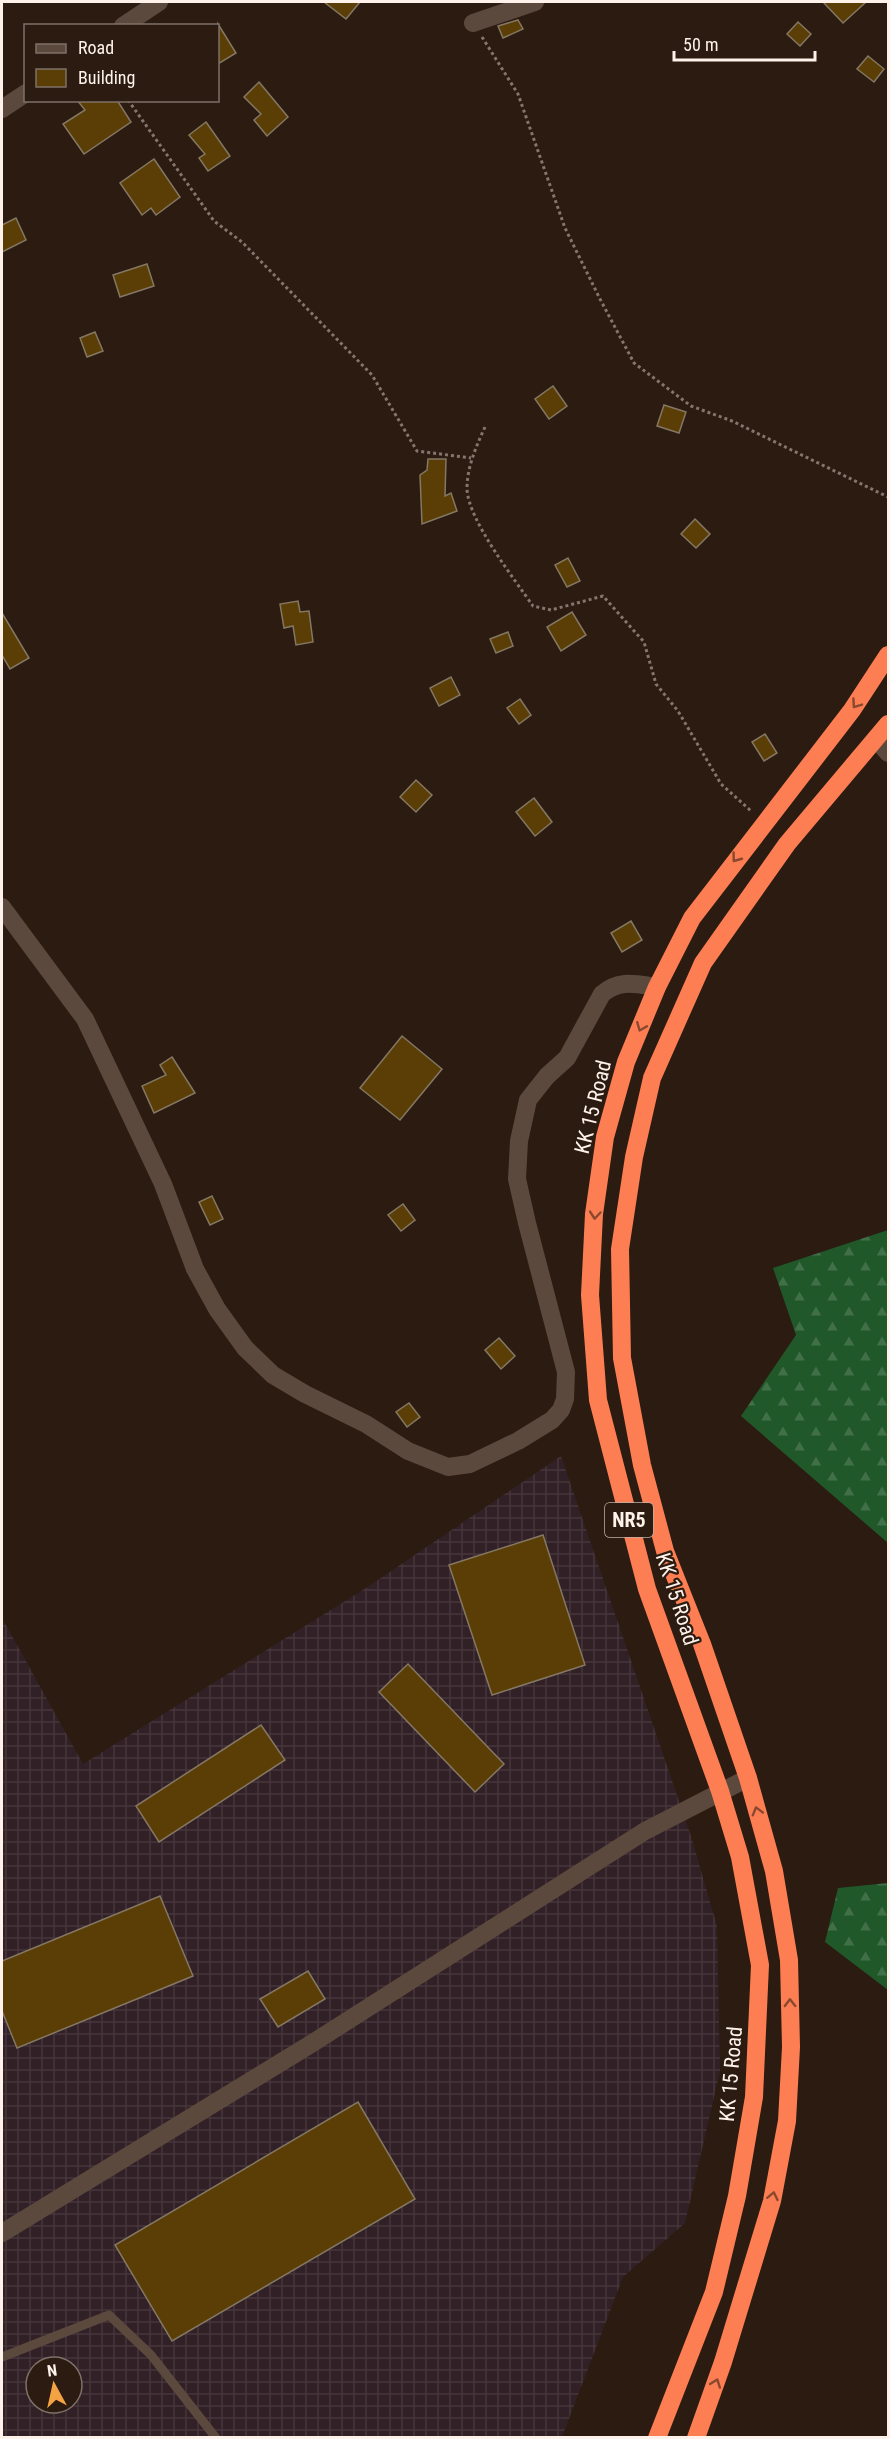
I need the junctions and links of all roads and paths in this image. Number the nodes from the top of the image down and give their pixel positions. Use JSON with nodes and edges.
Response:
{"nodes":[{"id":1,"x":159,"y":2,"type":"edge"},
{"id":2,"x":536,"y":2,"type":"edge"},
{"id":3,"x":473,"y":23,"type":"joint"},
{"id":4,"x":126,"y":24,"type":"edge"},
{"id":5,"x":24,"y":94,"type":"edge"},
{"id":6,"x":129,"y":102,"type":"edge"},
{"id":7,"x":2,"y":109,"type":"edge"},
{"id":8,"x":485,"y":427,"type":"dead end"},
{"id":9,"x":471,"y":458,"type":"junction"},
{"id":10,"x":888,"y":497,"type":"edge"},
{"id":11,"x":888,"y":655,"type":"edge"},
{"id":12,"x":888,"y":724,"type":"edge"},
{"id":13,"x":876,"y":739,"type":"junction"},
{"id":14,"x":888,"y":753,"type":"edge"},
{"id":15,"x":764,"y":822,"type":"junction"},
{"id":16,"x":2,"y":907,"type":"edge"},
{"id":17,"x":657,"y":987,"type":"junction"},
{"id":18,"x":748,"y":1778,"type":"junction"},
{"id":19,"x":720,"y":1791,"type":"junction"},
{"id":20,"x":2,"y":2233,"type":"edge"},
{"id":21,"x":2,"y":2357,"type":"edge"},
{"id":22,"x":216,"y":2438,"type":"edge"},
{"id":23,"x":657,"y":2438,"type":"edge"},
{"id":24,"x":696,"y":2438,"type":"edge"}],
"edges":[{"from":1,"to":4,"type":"street"},
{"from":2,"to":3,"type":"street"},
{"from":3,"to":10,"type":"path"},
{"from":5,"to":7,"type":"street"},
{"from":6,"to":9,"type":"path"},
{"from":8,"to":9,"type":"path"},
{"from":9,"to":15,"type":"path"},
{"from":11,"to":15,"type":"highway","name":"KK 15 Road","number":"NR5","one_way":true},
{"from":12,"to":13,"type":"highway","name":"KK 15 Road","number":"NR5"},
{"from":13,"to":14,"type":"street"},
{"from":13,"to":18,"type":"highway","name":"KK 15 Road","number":"NR5"},
{"from":15,"to":17,"type":"highway","name":"KK 15 Road","number":"NR5","one_way":true},
{"from":16,"to":17,"type":"street"},
{"from":17,"to":19,"type":"highway","name":"KK 15 Road","number":"NR5","one_way":true},
{"from":18,"to":19,"type":"street"},
{"from":24,"to":18,"type":"highway","name":"KK 15 Road","number":"NR5","one_way":true},
{"from":19,"to":20,"type":"street"},
{"from":19,"to":23,"type":"highway","name":"KK 15 Road","number":"NR5"},
{"from":21,"to":22,"type":"lane"}]}
